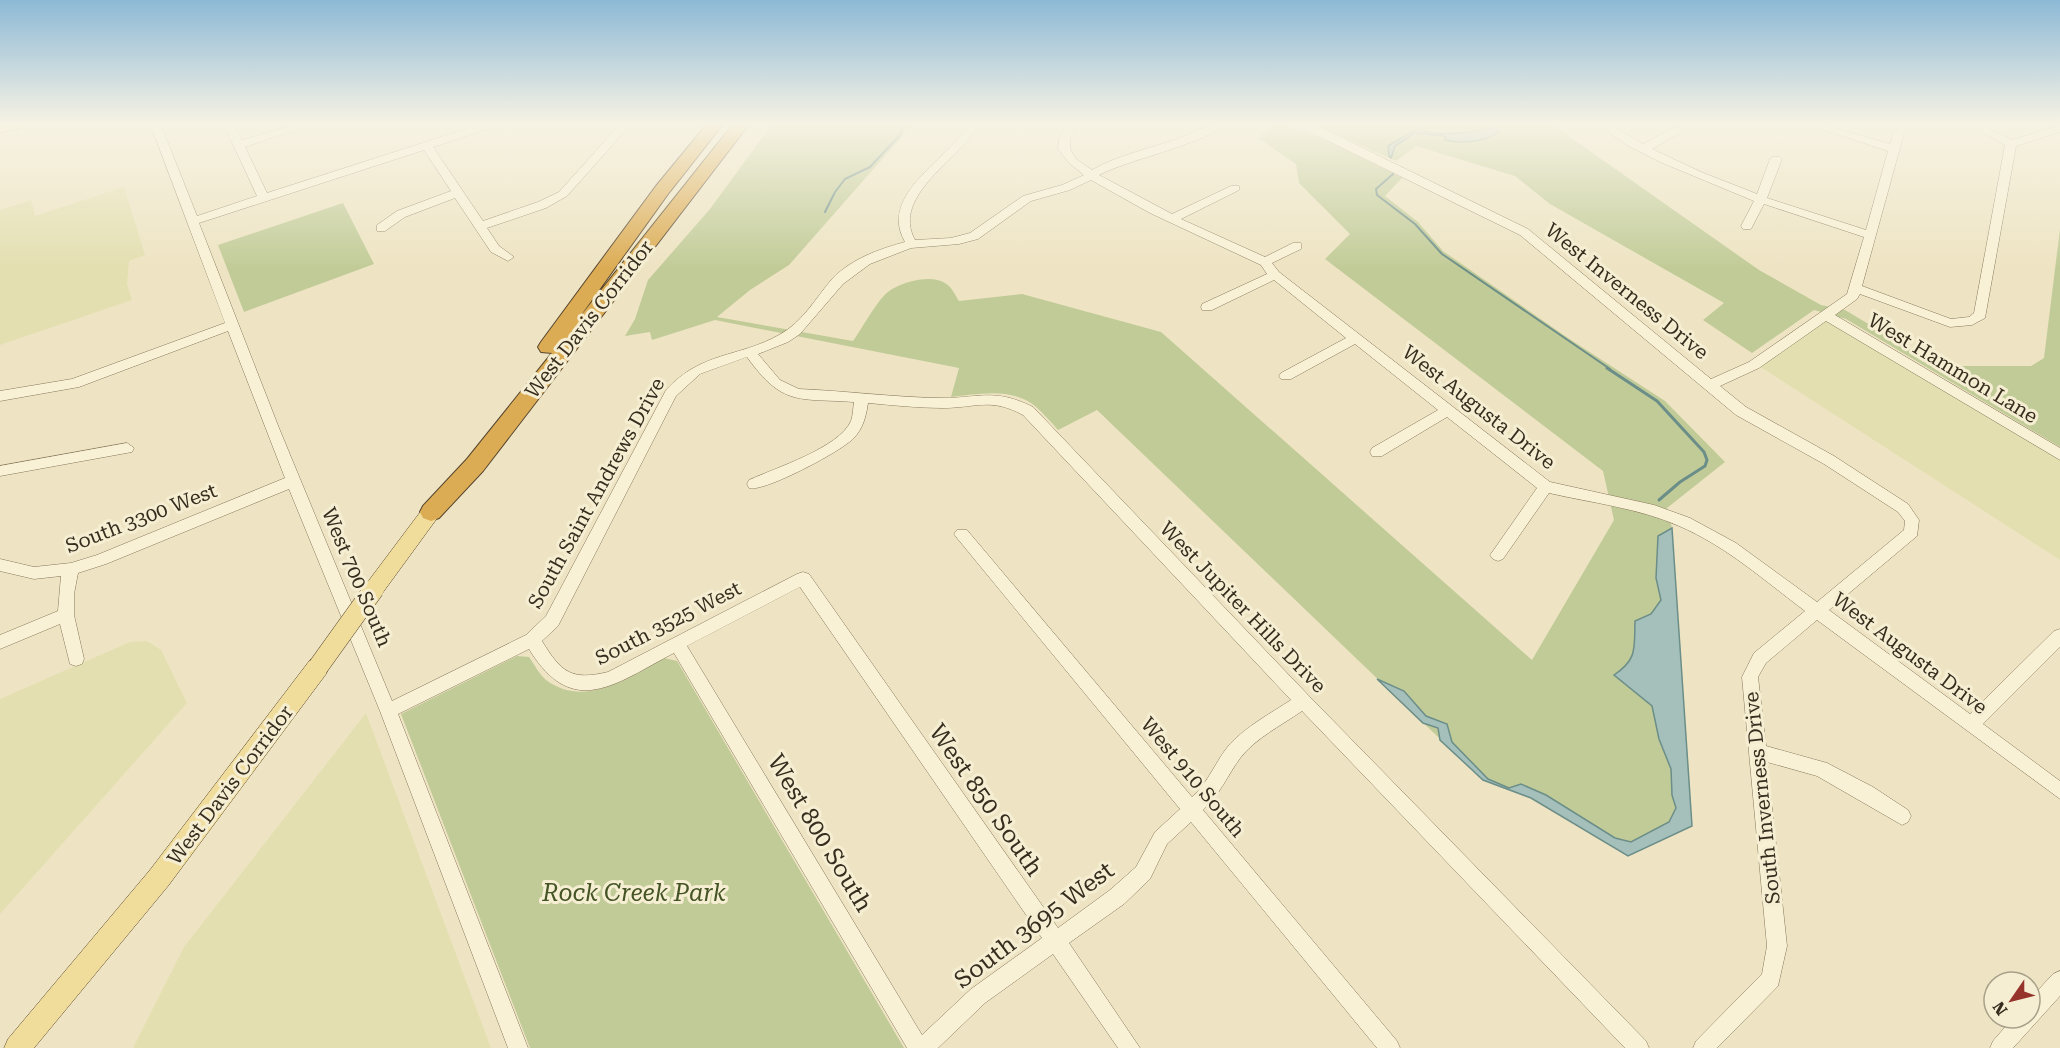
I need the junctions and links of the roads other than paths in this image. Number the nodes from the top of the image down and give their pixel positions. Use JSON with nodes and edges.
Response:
{"nodes":[{"id":1,"x":174,"y":172,"type":"edge"},
{"id":2,"x":251,"y":172,"type":"edge"},
{"id":3,"x":347,"y":172,"type":"edge"},
{"id":4,"x":444,"y":172,"type":"edge"},
{"id":5,"x":583,"y":172,"type":"edge"},
{"id":6,"x":677,"y":172,"type":"edge"},
{"id":7,"x":704,"y":172,"type":"edge"},
{"id":8,"x":930,"y":172,"type":"edge"},
{"id":9,"x":1088,"y":172,"type":"edge"},
{"id":10,"x":1095,"y":172,"type":"edge"},
{"id":11,"x":1403,"y":172,"type":"edge"},
{"id":12,"x":1691,"y":172,"type":"edge"},
{"id":13,"x":1771,"y":172,"type":"edge"},
{"id":14,"x":1888,"y":172,"type":"edge"},
{"id":15,"x":2006,"y":172,"type":"edge"},
{"id":16,"x":1091,"y":174,"type":"junction"},
{"id":17,"x":1235,"y":188,"type":"dead end"},
{"id":18,"x":458,"y":193,"type":"junction"},
{"id":19,"x":264,"y":199,"type":"junction"},
{"id":20,"x":1761,"y":199,"type":"junction"},
{"id":21,"x":1172,"y":219,"type":"junction"},
{"id":22,"x":193,"y":221,"type":"junction"},
{"id":23,"x":480,"y":226,"type":"junction"},
{"id":24,"x":1747,"y":226,"type":"dead end"},
{"id":25,"x":381,"y":228,"type":"dead end"},
{"id":26,"x":1870,"y":235,"type":"junction"},
{"id":27,"x":912,"y":244,"type":"junction"},
{"id":28,"x":1297,"y":246,"type":"dead end"},
{"id":29,"x":508,"y":257,"type":"dead end"},
{"id":30,"x":1264,"y":262,"type":"junction"},
{"id":31,"x":1275,"y":275,"type":"junction"},
{"id":32,"x":1855,"y":288,"type":"junction"},
{"id":33,"x":1208,"y":307,"type":"dead end"},
{"id":34,"x":1826,"y":315,"type":"junction"},
{"id":35,"x":232,"y":325,"type":"junction"},
{"id":36,"x":1356,"y":338,"type":"junction"},
{"id":37,"x":749,"y":351,"type":"junction"},
{"id":38,"x":1286,"y":376,"type":"dead end"},
{"id":39,"x":1709,"y":385,"type":"junction"},
{"id":40,"x":0,"y":396,"type":"edge"},
{"id":41,"x":862,"y":397,"type":"junction"},
{"id":42,"x":1448,"y":410,"type":"junction"},
{"id":43,"x":127,"y":448,"type":"dead end"},
{"id":44,"x":1377,"y":452,"type":"dead end"},
{"id":45,"x":2060,"y":455,"type":"edge"},
{"id":46,"x":0,"y":471,"type":"edge"},
{"id":47,"x":293,"y":481,"type":"junction"},
{"id":48,"x":754,"y":483,"type":"dead end"},
{"id":49,"x":1546,"y":487,"type":"junction"},
{"id":50,"x":430,"y":512,"type":"junction"},
{"id":51,"x":1912,"y":520,"type":"joint"},
{"id":52,"x":962,"y":534,"type":"dead end"},
{"id":53,"x":1498,"y":555,"type":"dead end"},
{"id":54,"x":0,"y":565,"type":"edge"},
{"id":55,"x":71,"y":569,"type":"junction"},
{"id":56,"x":803,"y":578,"type":"joint"},
{"id":57,"x":1817,"y":611,"type":"junction"},
{"id":58,"x":65,"y":615,"type":"junction"},
{"id":59,"x":2060,"y":636,"type":"edge"},
{"id":60,"x":532,"y":640,"type":"junction"},
{"id":61,"x":0,"y":642,"type":"edge"},
{"id":62,"x":677,"y":644,"type":"junction"},
{"id":63,"x":76,"y":659,"type":"dead end"},
{"id":64,"x":1303,"y":701,"type":"junction"},
{"id":65,"x":388,"y":711,"type":"junction"},
{"id":66,"x":1971,"y":725,"type":"junction"},
{"id":67,"x":1758,"y":752,"type":"junction"},
{"id":68,"x":2060,"y":791,"type":"edge"},
{"id":69,"x":1191,"y":809,"type":"junction"},
{"id":70,"x":1902,"y":816,"type":"dead end"},
{"id":71,"x":1056,"y":942,"type":"junction"},
{"id":72,"x":2060,"y":981,"type":"edge"},
{"id":73,"x":2042,"y":1001,"type":"edge"},
{"id":74,"x":2016,"y":1030,"type":"edge"},
{"id":75,"x":17,"y":1048,"type":"edge"},
{"id":76,"x":518,"y":1048,"type":"edge"},
{"id":77,"x":921,"y":1048,"type":"edge"},
{"id":78,"x":1130,"y":1048,"type":"edge"},
{"id":79,"x":1390,"y":1048,"type":"edge"},
{"id":80,"x":1639,"y":1048,"type":"edge"},
{"id":81,"x":1703,"y":1048,"type":"edge"},
{"id":82,"x":2000,"y":1048,"type":"edge"}],
"edges":[{"from":1,"to":22,"type":"street","name":"West 700 South"},
{"from":2,"to":19,"type":"street"},
{"from":3,"to":19,"type":"street"},
{"from":4,"to":18,"type":"street"},
{"from":5,"to":23,"type":"street"},
{"from":6,"to":50,"type":"highway","name":"West Davis Corridor"},
{"from":7,"to":50,"type":"highway","name":"West Davis Corridor"},
{"from":8,"to":27,"type":"street"},
{"from":9,"to":16,"type":"street","name":"West Augusta Drive"},
{"from":10,"to":16,"type":"street","name":"South Saint Andrews Drive"},
{"from":11,"to":39,"type":"street","name":"West Inverness Drive"},
{"from":12,"to":20,"type":"street"},
{"from":13,"to":20,"type":"street"},
{"from":14,"to":26,"type":"street"},
{"from":15,"to":32,"type":"street"},
{"from":16,"to":21,"type":"street","name":"West Augusta Drive"},
{"from":16,"to":27,"type":"street","name":"South Saint Andrews Drive"},
{"from":17,"to":21,"type":"street"},
{"from":18,"to":23,"type":"street"},
{"from":18,"to":25,"type":"street"},
{"from":19,"to":22,"type":"street"},
{"from":20,"to":24,"type":"street"},
{"from":20,"to":26,"type":"street"},
{"from":21,"to":30,"type":"street","name":"West Augusta Drive"},
{"from":22,"to":35,"type":"street","name":"West 700 South"},
{"from":23,"to":29,"type":"street"},
{"from":26,"to":32,"type":"street"},
{"from":27,"to":37,"type":"street","name":"South Saint Andrews Drive"},
{"from":28,"to":30,"type":"street"},
{"from":30,"to":31,"type":"street","name":"West Augusta Drive"},
{"from":31,"to":33,"type":"street"},
{"from":31,"to":36,"type":"street","name":"West Augusta Drive"},
{"from":32,"to":34,"type":"street"},
{"from":34,"to":39,"type":"street"},
{"from":34,"to":45,"type":"street","name":"West Hammon Lane"},
{"from":35,"to":40,"type":"street"},
{"from":35,"to":47,"type":"street","name":"West 700 South"},
{"from":36,"to":38,"type":"street"},
{"from":36,"to":42,"type":"street","name":"West Augusta Drive"},
{"from":37,"to":41,"type":"street","name":"West Jupiter Hills Drive"},
{"from":37,"to":60,"type":"street","name":"South Saint Andrews Drive"},
{"from":39,"to":51,"type":"street","name":"West Inverness Drive"},
{"from":41,"to":48,"type":"street"},
{"from":41,"to":64,"type":"street","name":"West Jupiter Hills Drive"},
{"from":42,"to":44,"type":"street"},
{"from":42,"to":49,"type":"street","name":"West Augusta Drive"},
{"from":43,"to":46,"type":"street"},
{"from":47,"to":55,"type":"street","name":"South 3300 West"},
{"from":47,"to":65,"type":"street","name":"West 700 South"},
{"from":49,"to":53,"type":"street"},
{"from":49,"to":57,"type":"street","name":"West Augusta Drive"},
{"from":50,"to":75,"type":"main road","name":"West Davis Corridor","bridge":true},
{"from":51,"to":57,"type":"street","name":"South Inverness Drive"},
{"from":52,"to":69,"type":"street","name":"West 910 South"},
{"from":54,"to":55,"type":"street","name":"South 3300 West"},
{"from":55,"to":58,"type":"street"},
{"from":56,"to":62,"type":"street","name":"South 3525 West"},
{"from":56,"to":71,"type":"street","name":"West 850 South"},
{"from":57,"to":66,"type":"street","name":"West Augusta Drive"},
{"from":57,"to":67,"type":"street","name":"South Inverness Drive"},
{"from":58,"to":61,"type":"street"},
{"from":58,"to":63,"type":"street"},
{"from":59,"to":66,"type":"street"},
{"from":60,"to":62,"type":"street","name":"South 3525 West"},
{"from":60,"to":65,"type":"street","name":"South Saint Andrews Drive"},
{"from":62,"to":77,"type":"street","name":"West 800 South"},
{"from":64,"to":69,"type":"street","name":"South 3695 West"},
{"from":64,"to":80,"type":"street","name":"West Jupiter Hills Drive"},
{"from":65,"to":76,"type":"street","name":"West 700 South"},
{"from":66,"to":68,"type":"street","name":"West Augusta Drive"},
{"from":67,"to":70,"type":"street"},
{"from":67,"to":81,"type":"street","name":"South Inverness Drive"},
{"from":69,"to":71,"type":"street","name":"South 3695 West"},
{"from":69,"to":79,"type":"street","name":"West 910 South"},
{"from":71,"to":77,"type":"street","name":"South 3695 West"},
{"from":71,"to":78,"type":"street","name":"West 850 South"},
{"from":72,"to":73,"type":"street"},
{"from":74,"to":82,"type":"street"}]}
